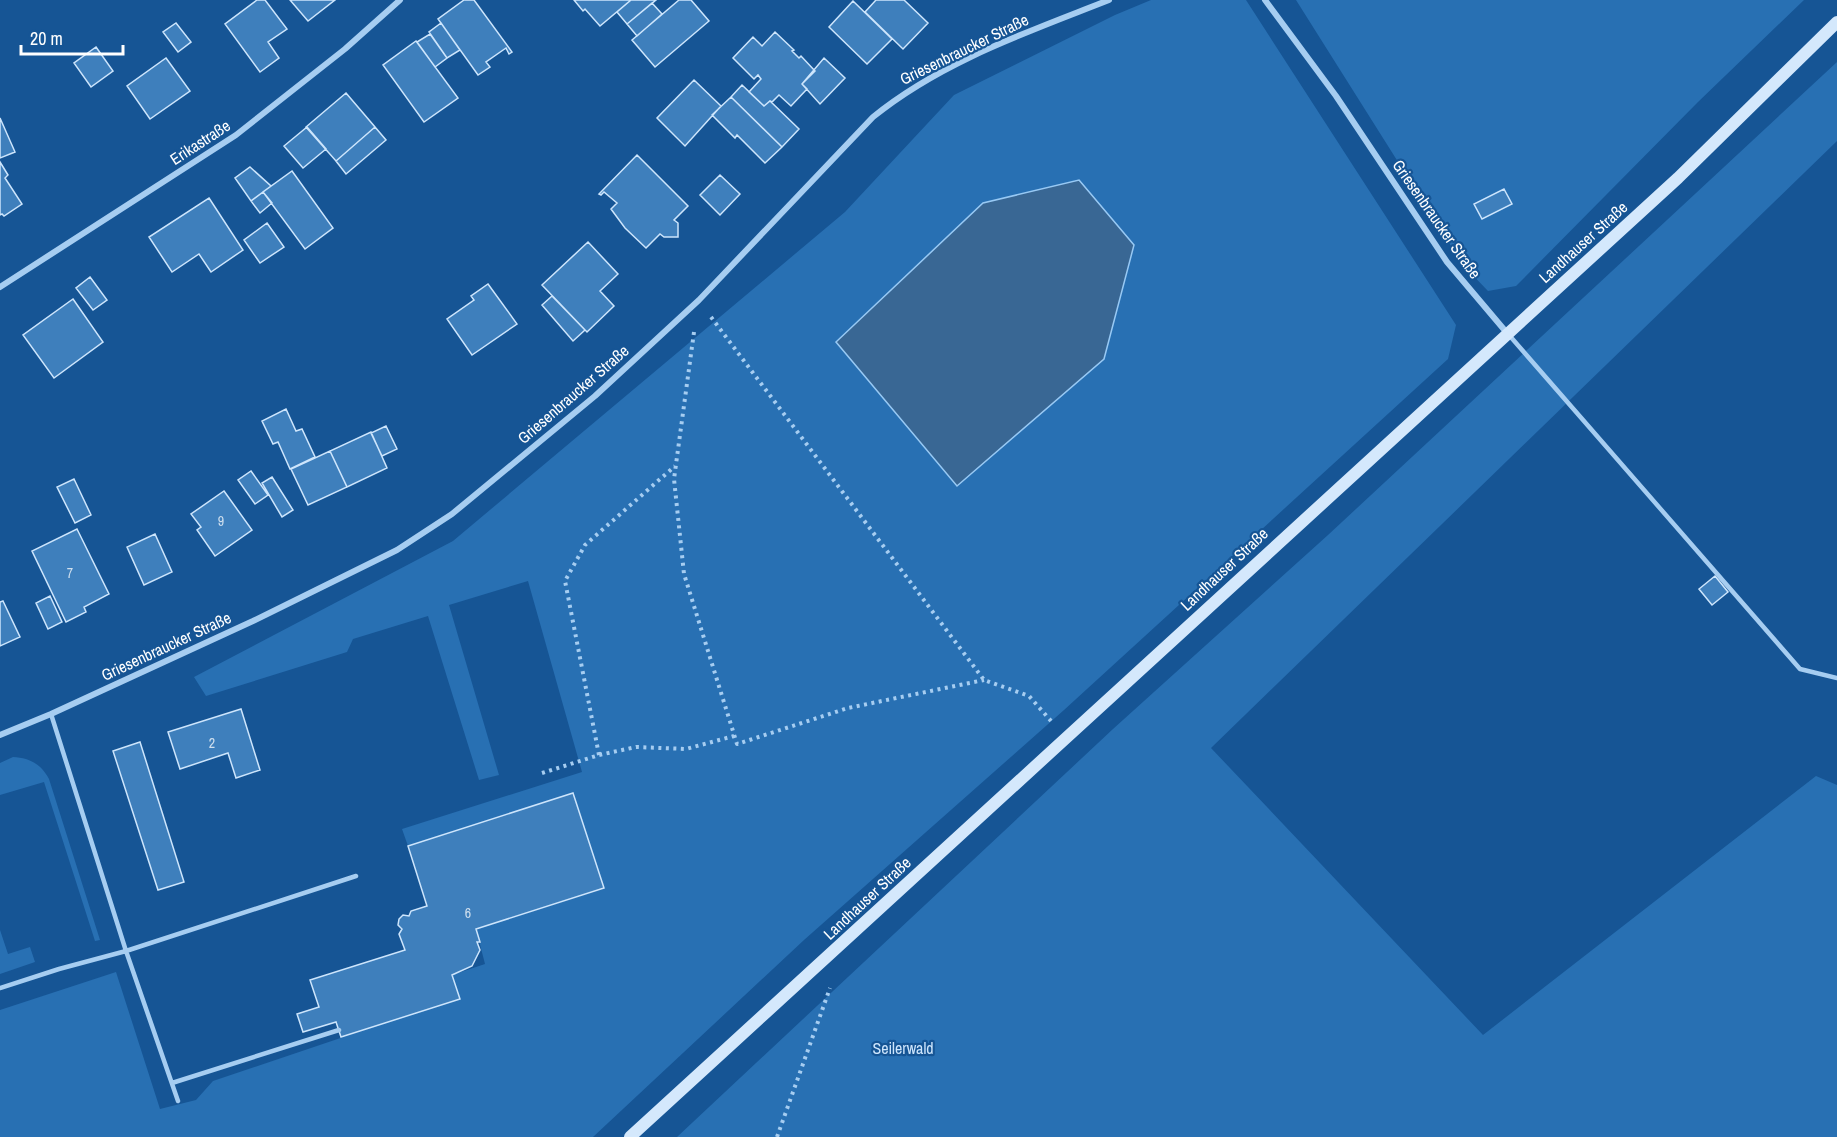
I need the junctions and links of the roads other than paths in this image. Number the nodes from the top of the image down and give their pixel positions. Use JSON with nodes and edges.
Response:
{"nodes":[{"id":1,"x":400,"y":0,"type":"edge"},
{"id":2,"x":1109,"y":0,"type":"edge"},
{"id":3,"x":1265,"y":0,"type":"edge"},
{"id":4,"x":1837,"y":22,"type":"edge"},
{"id":5,"x":0,"y":288,"type":"edge"},
{"id":6,"x":1507,"y":333,"type":"junction"},
{"id":7,"x":1837,"y":678,"type":"edge"},
{"id":8,"x":51,"y":714,"type":"junction"},
{"id":9,"x":0,"y":735,"type":"edge"},
{"id":10,"x":356,"y":876,"type":"dead end"},
{"id":11,"x":126,"y":951,"type":"junction"},
{"id":12,"x":0,"y":988,"type":"edge"},
{"id":13,"x":339,"y":1030,"type":"dead end"},
{"id":14,"x":172,"y":1083,"type":"junction"},
{"id":15,"x":178,"y":1101,"type":"dead end"},
{"id":16,"x":630,"y":1137,"type":"edge"}],
"edges":[{"from":1,"to":5,"type":"street","name":"Erikastraße"},
{"from":2,"to":8,"type":"street","name":"Griesenbraucker Straße"},
{"from":3,"to":6,"type":"street","name":"Griesenbraucker Straße"},
{"from":4,"to":6,"type":"main road","name":"Landhauser Straße"},
{"from":6,"to":7,"type":"lane"},
{"from":6,"to":16,"type":"main road","name":"Landhauser Straße"},
{"from":8,"to":9,"type":"street","name":"Griesenbraucker Straße"},
{"from":8,"to":11,"type":"lane"},
{"from":10,"to":11,"type":"lane"},
{"from":11,"to":12,"type":"lane"},
{"from":11,"to":14,"type":"lane"},
{"from":13,"to":14,"type":"lane"},
{"from":14,"to":15,"type":"lane"}]}
